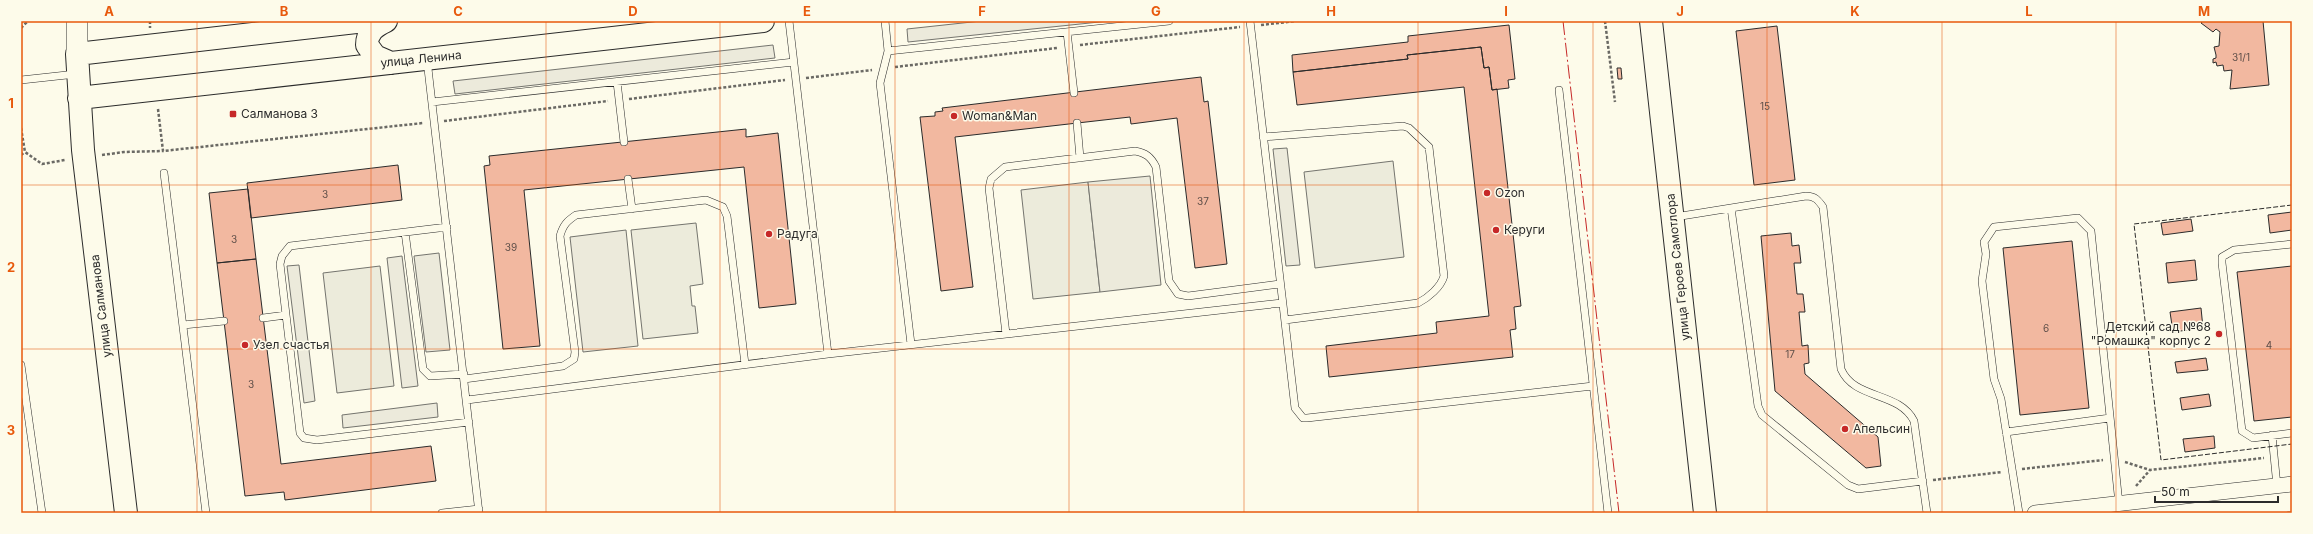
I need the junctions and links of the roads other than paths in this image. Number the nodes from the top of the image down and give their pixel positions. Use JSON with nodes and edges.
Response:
{"nodes":[{"id":1,"x":77,"y":21,"type":"edge"},
{"id":2,"x":366,"y":21,"type":"edge"},
{"id":3,"x":386,"y":21,"type":"edge"},
{"id":4,"x":763,"y":21,"type":"edge"},
{"id":5,"x":789,"y":21,"type":"edge"},
{"id":6,"x":885,"y":21,"type":"edge"},
{"id":7,"x":1169,"y":21,"type":"edge"},
{"id":8,"x":1651,"y":21,"type":"edge"},
{"id":9,"x":1250,"y":24,"type":"edge"},
{"id":10,"x":1068,"y":32,"type":"junction"},
{"id":11,"x":888,"y":51,"type":"junction"},
{"id":12,"x":426,"y":58,"type":"junction"},
{"id":13,"x":794,"y":62,"type":"junction"},
{"id":14,"x":391,"y":63,"type":"junction"},
{"id":15,"x":77,"y":64,"type":"junction"},
{"id":16,"x":21,"y":80,"type":"edge"},
{"id":17,"x":617,"y":82,"type":"junction"},
{"id":18,"x":1559,"y":90,"type":"dead end"},
{"id":19,"x":1074,"y":93,"type":"dead end"},
{"id":20,"x":79,"y":98,"type":"junction"},
{"id":21,"x":432,"y":102,"type":"junction"},
{"id":22,"x":1077,"y":123,"type":"dead end"},
{"id":23,"x":1263,"y":137,"type":"junction"},
{"id":24,"x":624,"y":142,"type":"dead end"},
{"id":25,"x":1080,"y":158,"type":"junction"},
{"id":26,"x":164,"y":173,"type":"dead end"},
{"id":27,"x":628,"y":179,"type":"dead end"},
{"id":28,"x":1731,"y":208,"type":"junction"},
{"id":29,"x":632,"y":209,"type":"junction"},
{"id":30,"x":1672,"y":217,"type":"junction"},
{"id":31,"x":446,"y":227,"type":"junction"},
{"id":32,"x":405,"y":232,"type":"junction"},
{"id":33,"x":2292,"y":244,"type":"edge"},
{"id":34,"x":1280,"y":284,"type":"junction"},
{"id":35,"x":1282,"y":303,"type":"junction"},
{"id":36,"x":286,"y":315,"type":"junction"},
{"id":37,"x":263,"y":318,"type":"dead end"},
{"id":38,"x":1285,"y":320,"type":"junction"},
{"id":39,"x":224,"y":321,"type":"dead end"},
{"id":40,"x":183,"y":325,"type":"junction"},
{"id":41,"x":1006,"y":334,"type":"junction"},
{"id":42,"x":911,"y":344,"type":"junction"},
{"id":43,"x":828,"y":354,"type":"junction"},
{"id":44,"x":745,"y":364,"type":"junction"},
{"id":45,"x":21,"y":365,"type":"edge"},
{"id":46,"x":464,"y":376,"type":"junction"},
{"id":47,"x":1593,"y":386,"type":"junction"},
{"id":48,"x":467,"y":400,"type":"junction"},
{"id":49,"x":2110,"y":418,"type":"junction"},
{"id":50,"x":469,"y":422,"type":"junction"},
{"id":51,"x":2006,"y":432,"type":"junction"},
{"id":52,"x":2292,"y":433,"type":"edge"},
{"id":53,"x":2272,"y":435,"type":"junction"},
{"id":54,"x":1923,"y":481,"type":"junction"},
{"id":55,"x":2285,"y":485,"type":"edge"},
{"id":56,"x":2119,"y":504,"type":"junction"},
{"id":57,"x":479,"y":511,"type":"edge"},
{"id":58,"x":42,"y":513,"type":"edge"},
{"id":59,"x":126,"y":513,"type":"edge"},
{"id":60,"x":206,"y":513,"type":"edge"},
{"id":61,"x":442,"y":513,"type":"edge"},
{"id":62,"x":1608,"y":513,"type":"edge"},
{"id":63,"x":1704,"y":513,"type":"edge"},
{"id":64,"x":1927,"y":513,"type":"edge"},
{"id":65,"x":2019,"y":513,"type":"edge"},
{"id":66,"x":2035,"y":513,"type":"edge"}],
"edges":[{"from":1,"to":15,"type":"main road"},
{"from":2,"to":15,"type":"main road"},
{"from":3,"to":14,"type":"main road"},
{"from":4,"to":12,"type":"main road","name":"улица Ленина"},
{"from":5,"to":13,"type":"lane"},
{"from":6,"to":11,"type":"lane"},
{"from":7,"to":10,"type":"lane"},
{"from":8,"to":30,"type":"main road","name":"улица Героев Самотлора"},
{"from":9,"to":23,"type":"lane"},
{"from":10,"to":11,"type":"lane"},
{"from":10,"to":19,"type":"lane"},
{"from":11,"to":42,"type":"lane"},
{"from":12,"to":14,"type":"main road","name":"улица Ленина"},
{"from":12,"to":21,"type":"lane"},
{"from":13,"to":17,"type":"lane"},
{"from":13,"to":43,"type":"lane"},
{"from":14,"to":20,"type":"main road","name":"улица Ленина"},
{"from":15,"to":16,"type":"lane"},
{"from":15,"to":20,"type":"main road","name":"улица Салманова"},
{"from":17,"to":21,"type":"lane"},
{"from":17,"to":24,"type":"lane"},
{"from":18,"to":47,"type":"lane"},
{"from":20,"to":59,"type":"main road","name":"улица Салманова"},
{"from":21,"to":31,"type":"lane"},
{"from":22,"to":25,"type":"lane"},
{"from":23,"to":34,"type":"lane"},
{"from":23,"to":38,"type":"lane"},
{"from":25,"to":34,"type":"lane"},
{"from":25,"to":41,"type":"lane"},
{"from":26,"to":40,"type":"lane"},
{"from":27,"to":29,"type":"lane"},
{"from":28,"to":30,"type":"lane"},
{"from":28,"to":54,"type":"lane"},
{"from":28,"to":54,"type":"lane"},
{"from":29,"to":44,"type":"lane"},
{"from":29,"to":46,"type":"lane"},
{"from":30,"to":63,"type":"main road","name":"улица Героев Самотлора"},
{"from":31,"to":32,"type":"lane"},
{"from":31,"to":46,"type":"lane"},
{"from":32,"to":36,"type":"lane"},
{"from":32,"to":46,"type":"lane"},
{"from":33,"to":53,"type":"lane"},
{"from":34,"to":35,"type":"lane"},
{"from":35,"to":38,"type":"lane"},
{"from":35,"to":41,"type":"lane"},
{"from":36,"to":37,"type":"lane"},
{"from":36,"to":50,"type":"lane"},
{"from":38,"to":47,"type":"lane"},
{"from":39,"to":40,"type":"lane"},
{"from":40,"to":60,"type":"lane"},
{"from":41,"to":42,"type":"lane"},
{"from":42,"to":43,"type":"lane"},
{"from":43,"to":44,"type":"lane"},
{"from":44,"to":48,"type":"lane"},
{"from":45,"to":58,"type":"lane"},
{"from":46,"to":48,"type":"lane"},
{"from":47,"to":62,"type":"lane"},
{"from":48,"to":50,"type":"lane"},
{"from":49,"to":51,"type":"lane"},
{"from":49,"to":51,"type":"lane"},
{"from":49,"to":56,"type":"lane"},
{"from":50,"to":57,"type":"lane"},
{"from":51,"to":65,"type":"lane"},
{"from":52,"to":53,"type":"lane"},
{"from":53,"to":55,"type":"lane"},
{"from":54,"to":64,"type":"lane"},
{"from":55,"to":56,"type":"street"},
{"from":56,"to":66,"type":"street"},
{"from":57,"to":61,"type":"lane"}]}
